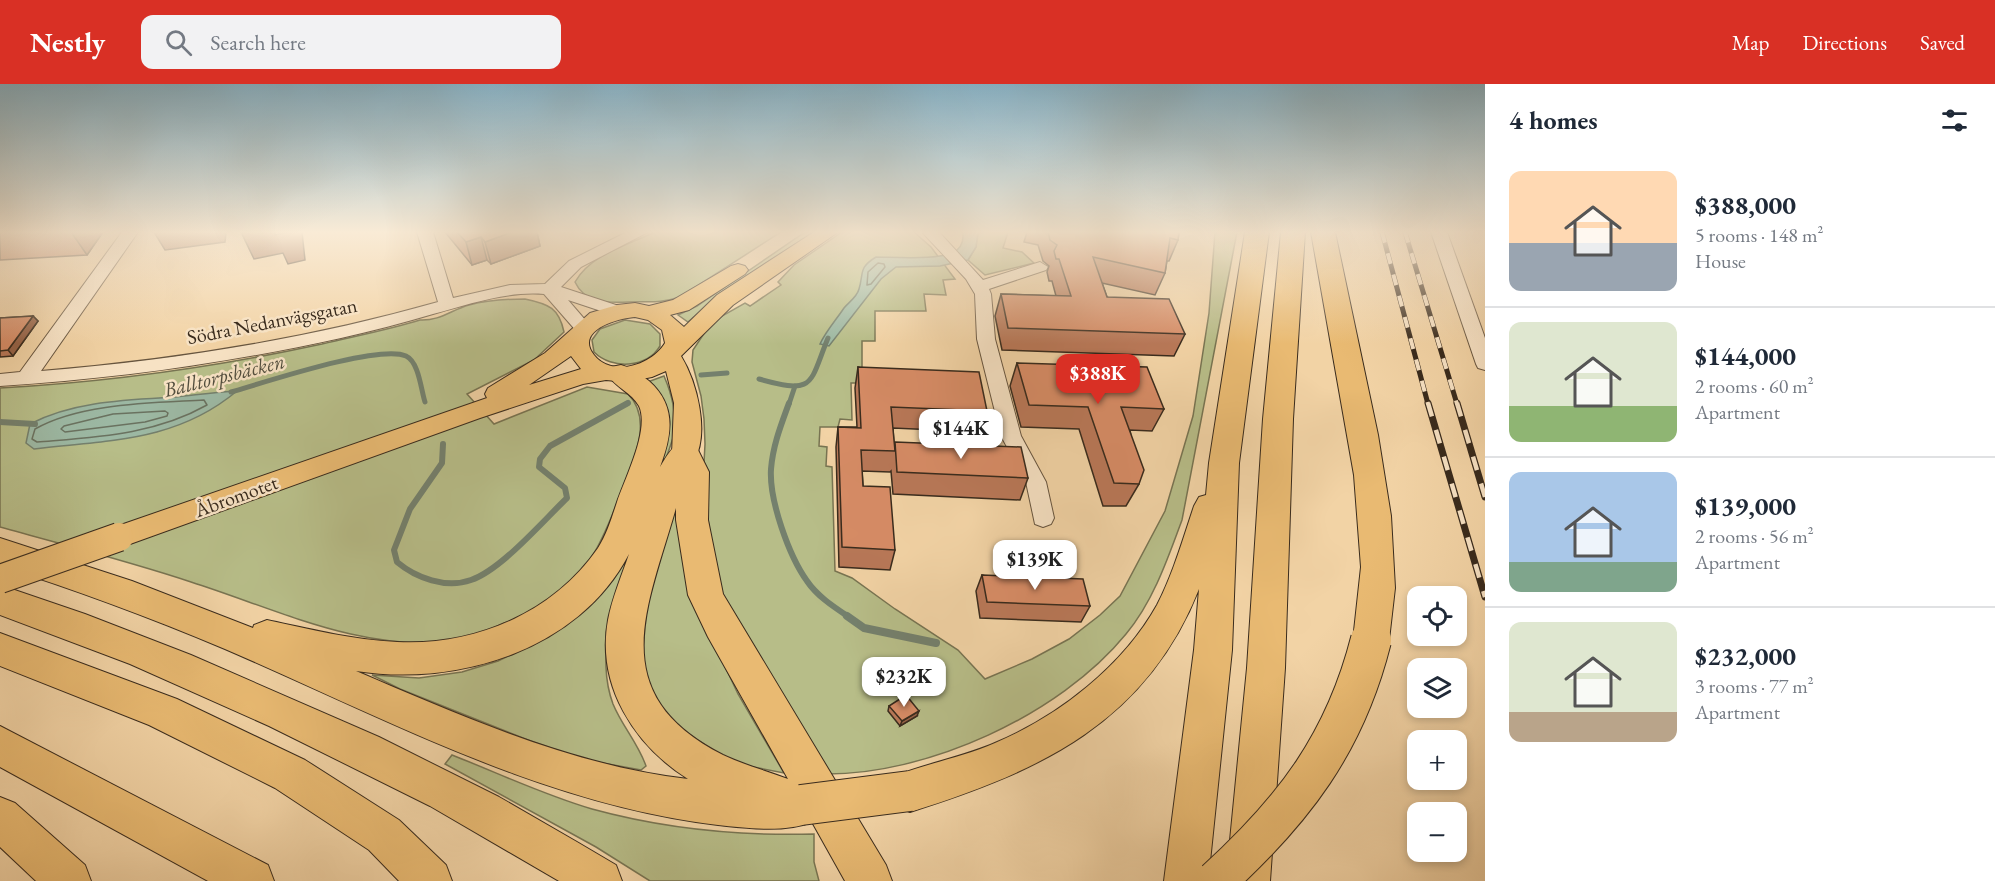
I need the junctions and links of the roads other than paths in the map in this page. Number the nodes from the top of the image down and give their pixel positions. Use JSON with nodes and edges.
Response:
{"nodes":[{"id":1,"x":104,"y":269,"type":"edge"},
{"id":2,"x":436,"y":269,"type":"edge"},
{"id":3,"x":567,"y":269,"type":"edge"},
{"id":4,"x":738,"y":269,"type":"edge"},
{"id":5,"x":772,"y":269,"type":"edge"},
{"id":6,"x":965,"y":269,"type":"edge"},
{"id":7,"x":1033,"y":269,"type":"edge"},
{"id":8,"x":1252,"y":269,"type":"edge"},
{"id":9,"x":1290,"y":269,"type":"edge"},
{"id":10,"x":1330,"y":269,"type":"edge"},
{"id":11,"x":1452,"y":269,"type":"edge"},
{"id":12,"x":979,"y":287,"type":"junction"},
{"id":13,"x":549,"y":289,"type":"junction"},
{"id":14,"x":447,"y":305,"type":"junction"},
{"id":15,"x":619,"y":312,"type":"junction"},
{"id":16,"x":650,"y":313,"type":"junction"},
{"id":17,"x":582,"y":332,"type":"junction"},
{"id":18,"x":672,"y":352,"type":"junction"},
{"id":19,"x":1485,"y":364,"type":"edge"},
{"id":20,"x":614,"y":373,"type":"junction"},
{"id":21,"x":26,"y":378,"type":"junction"},
{"id":22,"x":0,"y":380,"type":"edge"},
{"id":23,"x":471,"y":412,"type":"junction"},
{"id":24,"x":685,"y":453,"type":"junction"},
{"id":25,"x":1224,"y":463,"type":"junction"},
{"id":26,"x":1043,"y":518,"type":"dead end"},
{"id":27,"x":0,"y":552,"type":"edge"},
{"id":28,"x":0,"y":579,"type":"edge"},
{"id":29,"x":0,"y":600,"type":"edge"},
{"id":30,"x":204,"y":623,"type":"junction"},
{"id":31,"x":0,"y":649,"type":"edge"},
{"id":32,"x":0,"y":745,"type":"edge"},
{"id":33,"x":740,"y":794,"type":"junction"},
{"id":34,"x":0,"y":818,"type":"edge"},
{"id":35,"x":69,"y":881,"type":"edge"},
{"id":36,"x":252,"y":881,"type":"edge"},
{"id":37,"x":430,"y":881,"type":"edge"},
{"id":38,"x":600,"y":881,"type":"edge"},
{"id":39,"x":870,"y":881,"type":"edge"},
{"id":40,"x":1186,"y":881,"type":"edge"},
{"id":41,"x":1216,"y":881,"type":"edge"},
{"id":42,"x":1248,"y":881,"type":"edge"}],
"edges":[{"from":1,"to":21,"type":"street"},
{"from":2,"to":14,"type":"street"},
{"from":3,"to":13,"type":"street"},
{"from":4,"to":16,"type":"main road","name":"Åbromotet"},
{"from":5,"to":18,"type":"main road","name":"Åbromotet"},
{"from":6,"to":12,"type":"street"},
{"from":7,"to":12,"type":"street"},
{"from":8,"to":25,"type":"highway"},
{"from":9,"to":42,"type":"highway"},
{"from":10,"to":41,"type":"highway","bridge":true},
{"from":11,"to":19,"type":"street"},
{"from":12,"to":26,"type":"street"},
{"from":13,"to":14,"type":"street","name":"Södra Nedanvägsgatan"},
{"from":13,"to":15,"type":"street","name":"Södra Nedanvägsgatan"},
{"from":13,"to":17,"type":"street"},
{"from":14,"to":21,"type":"street","name":"Södra Nedanvägsgatan"},
{"from":15,"to":16,"type":"main road","name":"Åbromotet"},
{"from":15,"to":17,"type":"main road","name":"Åbromotet"},
{"from":16,"to":18,"type":"main road"},
{"from":17,"to":20,"type":"main road"},
{"from":17,"to":23,"type":"main road","name":"Åbromotet"},
{"from":18,"to":20,"type":"main road","name":"Åbromotet"},
{"from":18,"to":24,"type":"main road"},
{"from":20,"to":23,"type":"main road","name":"Åbromotet"},
{"from":20,"to":30,"type":"highway"},
{"from":21,"to":22,"type":"street","name":"Södra Nedanvägsgatan"},
{"from":23,"to":28,"type":"main road","name":"Åbromotet","bridge":true},
{"from":24,"to":33,"type":"highway"},
{"from":24,"to":39,"type":"highway"},
{"from":25,"to":33,"type":"highway","bridge":true},
{"from":25,"to":40,"type":"highway"},
{"from":27,"to":30,"type":"highway"},
{"from":29,"to":38,"type":"highway"},
{"from":30,"to":33,"type":"highway"},
{"from":31,"to":37,"type":"highway"},
{"from":32,"to":36,"type":"highway"},
{"from":34,"to":35,"type":"highway"}]}
